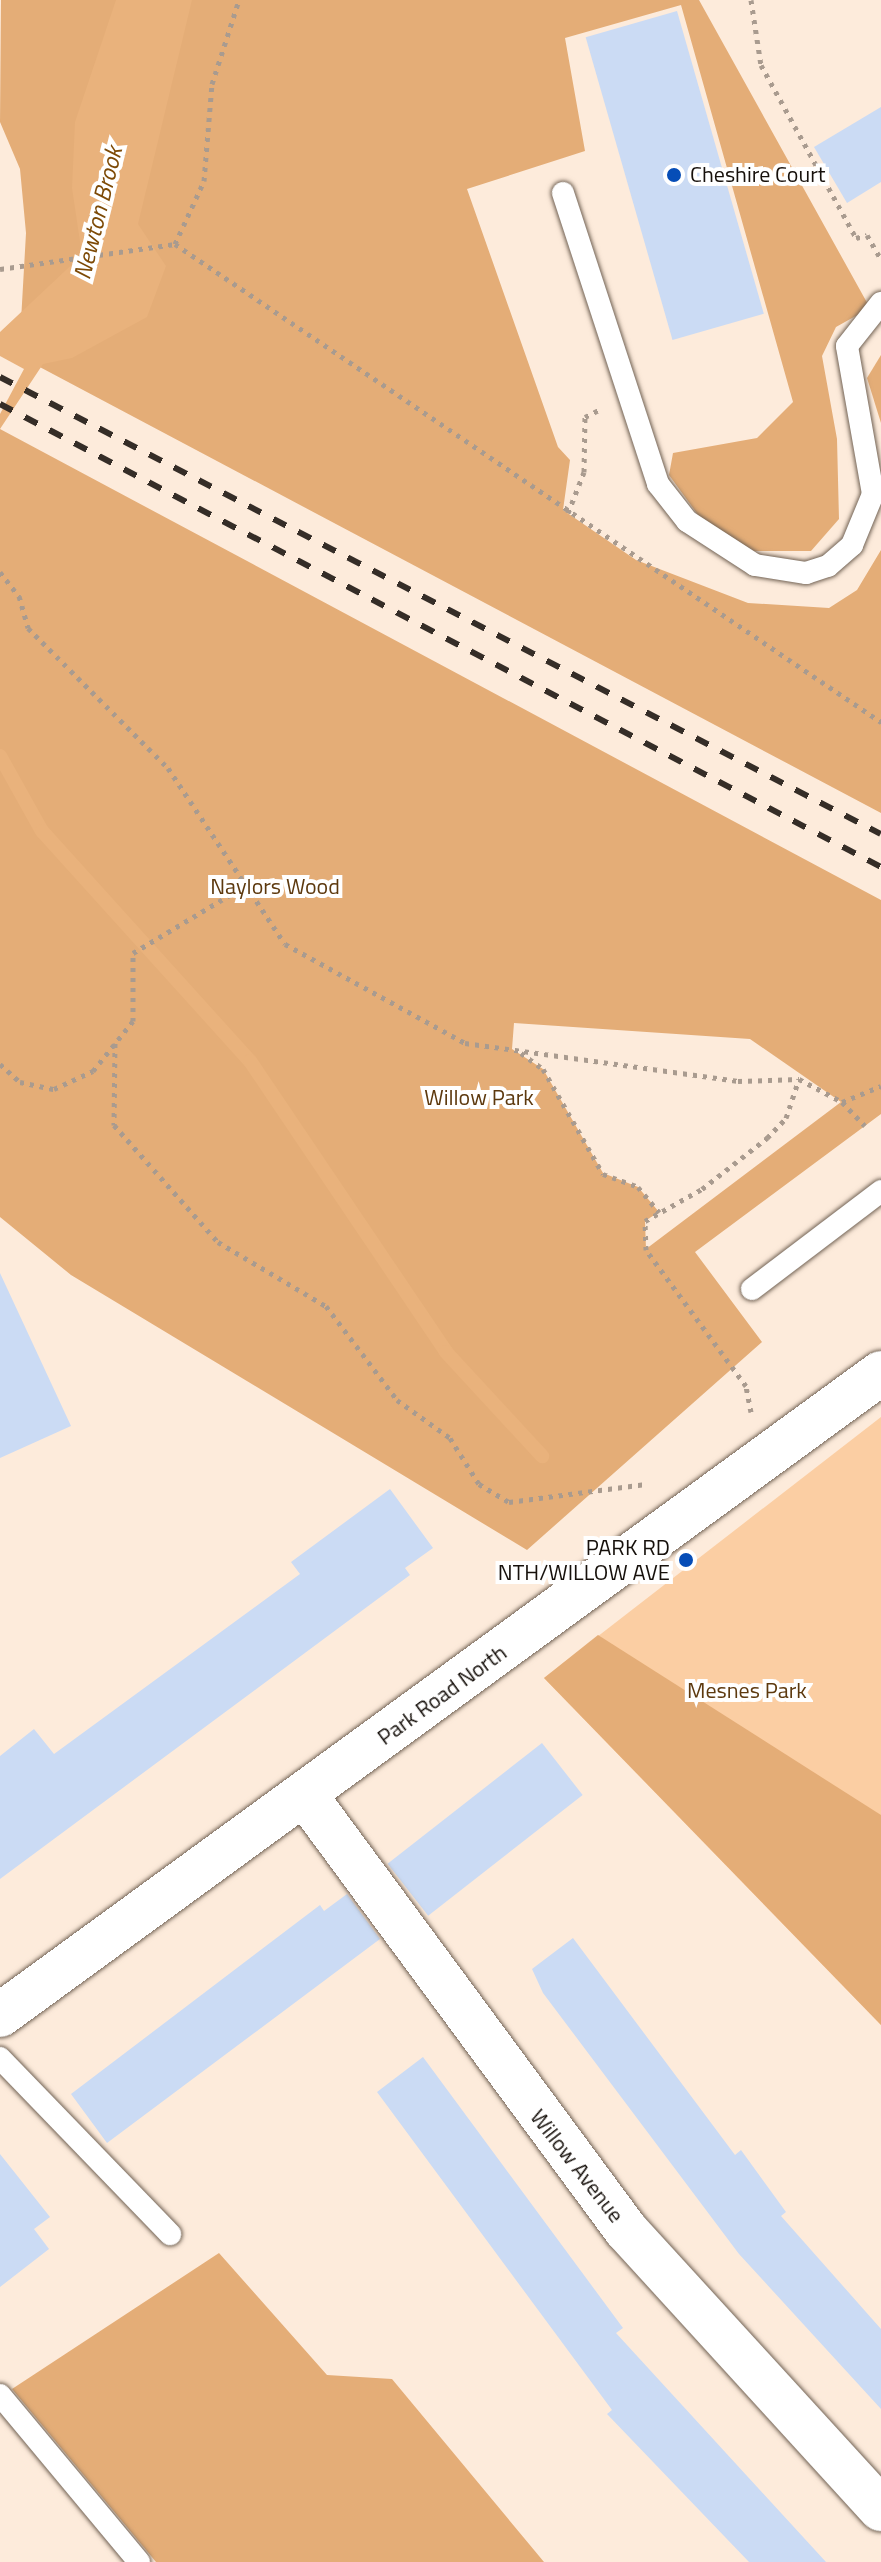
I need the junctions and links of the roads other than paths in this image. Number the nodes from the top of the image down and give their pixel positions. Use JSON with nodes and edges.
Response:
{"nodes":[{"id":1,"x":563,"y":193,"type":"dead end"},
{"id":2,"x":881,"y":303,"type":"edge"},
{"id":3,"x":881,"y":1191,"type":"edge"},
{"id":4,"x":752,"y":1289,"type":"dead end"},
{"id":5,"x":881,"y":1373,"type":"edge"},
{"id":6,"x":305,"y":1795,"type":"junction"},
{"id":7,"x":0,"y":2015,"type":"edge"},
{"id":8,"x":0,"y":2058,"type":"edge"},
{"id":9,"x":170,"y":2234,"type":"dead end"},
{"id":10,"x":0,"y":2395,"type":"edge"},
{"id":11,"x":881,"y":2509,"type":"edge"},
{"id":12,"x":139,"y":2562,"type":"edge"}],
"edges":[{"from":1,"to":2,"type":"lane"},
{"from":3,"to":4,"type":"lane"},
{"from":5,"to":6,"type":"street","name":"Park Road North"},
{"from":6,"to":7,"type":"street","name":"Park Road North"},
{"from":6,"to":11,"type":"street","name":"Willow Avenue"},
{"from":8,"to":9,"type":"lane"},
{"from":10,"to":12,"type":"lane"}]}
